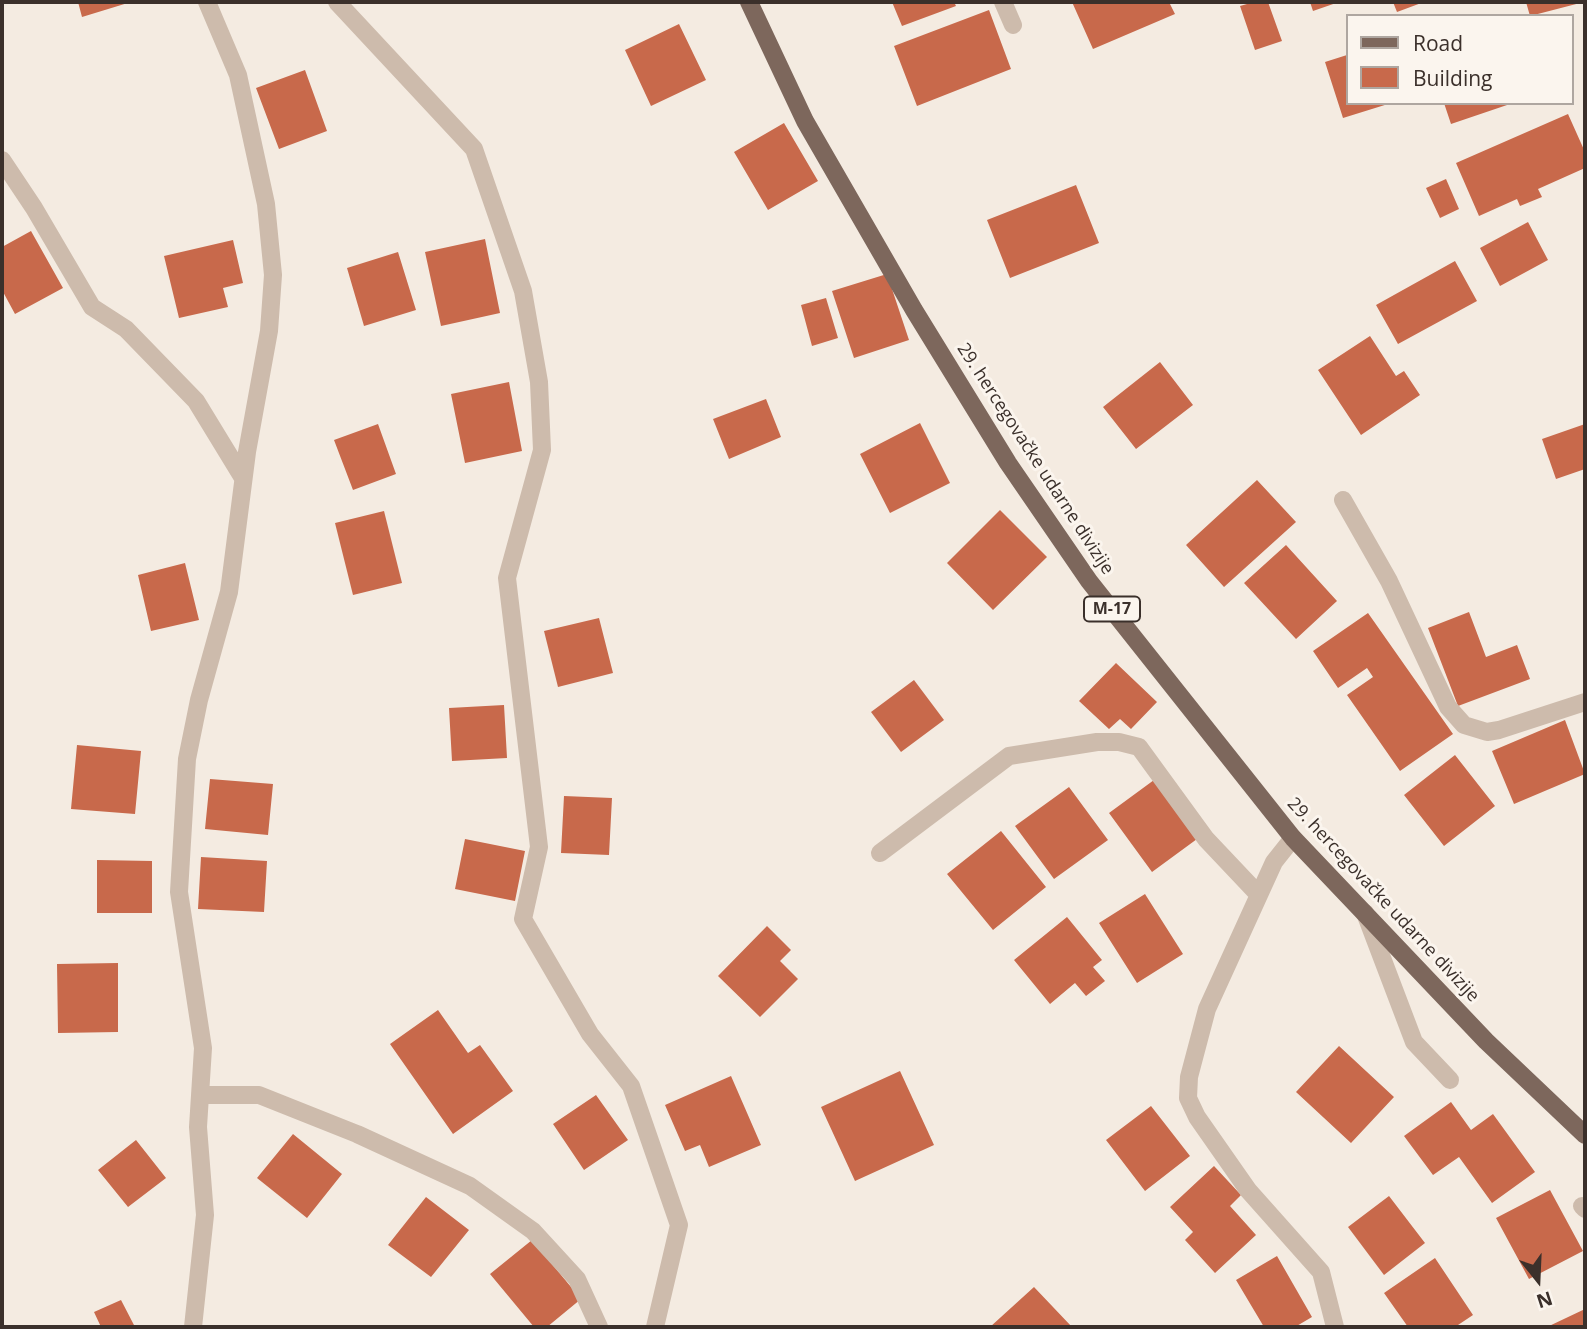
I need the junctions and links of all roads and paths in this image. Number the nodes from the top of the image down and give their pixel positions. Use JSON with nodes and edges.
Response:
{"nodes":[{"id":1,"x":207,"y":2,"type":"edge"},
{"id":2,"x":337,"y":2,"type":"edge"},
{"id":3,"x":749,"y":2,"type":"edge"},
{"id":4,"x":1003,"y":2,"type":"edge"},
{"id":5,"x":1013,"y":25,"type":"dead end"},
{"id":6,"x":2,"y":160,"type":"edge"},
{"id":7,"x":243,"y":478,"type":"junction"},
{"id":8,"x":1343,"y":500,"type":"dead end"},
{"id":9,"x":1585,"y":702,"type":"edge"},
{"id":10,"x":1293,"y":838,"type":"junction"},
{"id":11,"x":880,"y":853,"type":"dead end"},
{"id":12,"x":1258,"y":894,"type":"junction"},
{"id":13,"x":1365,"y":913,"type":"junction"},
{"id":14,"x":1450,"y":1080,"type":"dead end"},
{"id":15,"x":200,"y":1095,"type":"junction"},
{"id":16,"x":1585,"y":1135,"type":"edge"},
{"id":17,"x":193,"y":1327,"type":"edge"},
{"id":18,"x":598,"y":1327,"type":"edge"},
{"id":19,"x":656,"y":1327,"type":"edge"},
{"id":20,"x":1335,"y":1327,"type":"edge"}],
"edges":[{"from":1,"to":7,"type":"street"},
{"from":2,"to":19,"type":"street"},
{"from":3,"to":10,"type":"main road","name":"29. hercegovačke udarne divizije","number":"M-17"},
{"from":4,"to":5,"type":"street"},
{"from":6,"to":7,"type":"street"},
{"from":7,"to":15,"type":"street"},
{"from":8,"to":9,"type":"street"},
{"from":10,"to":12,"type":"street"},
{"from":10,"to":13,"type":"main road","name":"29. hercegovačke udarne divizije","number":"M-17"},
{"from":11,"to":12,"type":"street"},
{"from":12,"to":20,"type":"street"},
{"from":13,"to":14,"type":"street"},
{"from":13,"to":16,"type":"main road","name":"29. hercegovačke udarne divizije","number":"M-17"},
{"from":15,"to":17,"type":"street"},
{"from":15,"to":18,"type":"street"}]}
